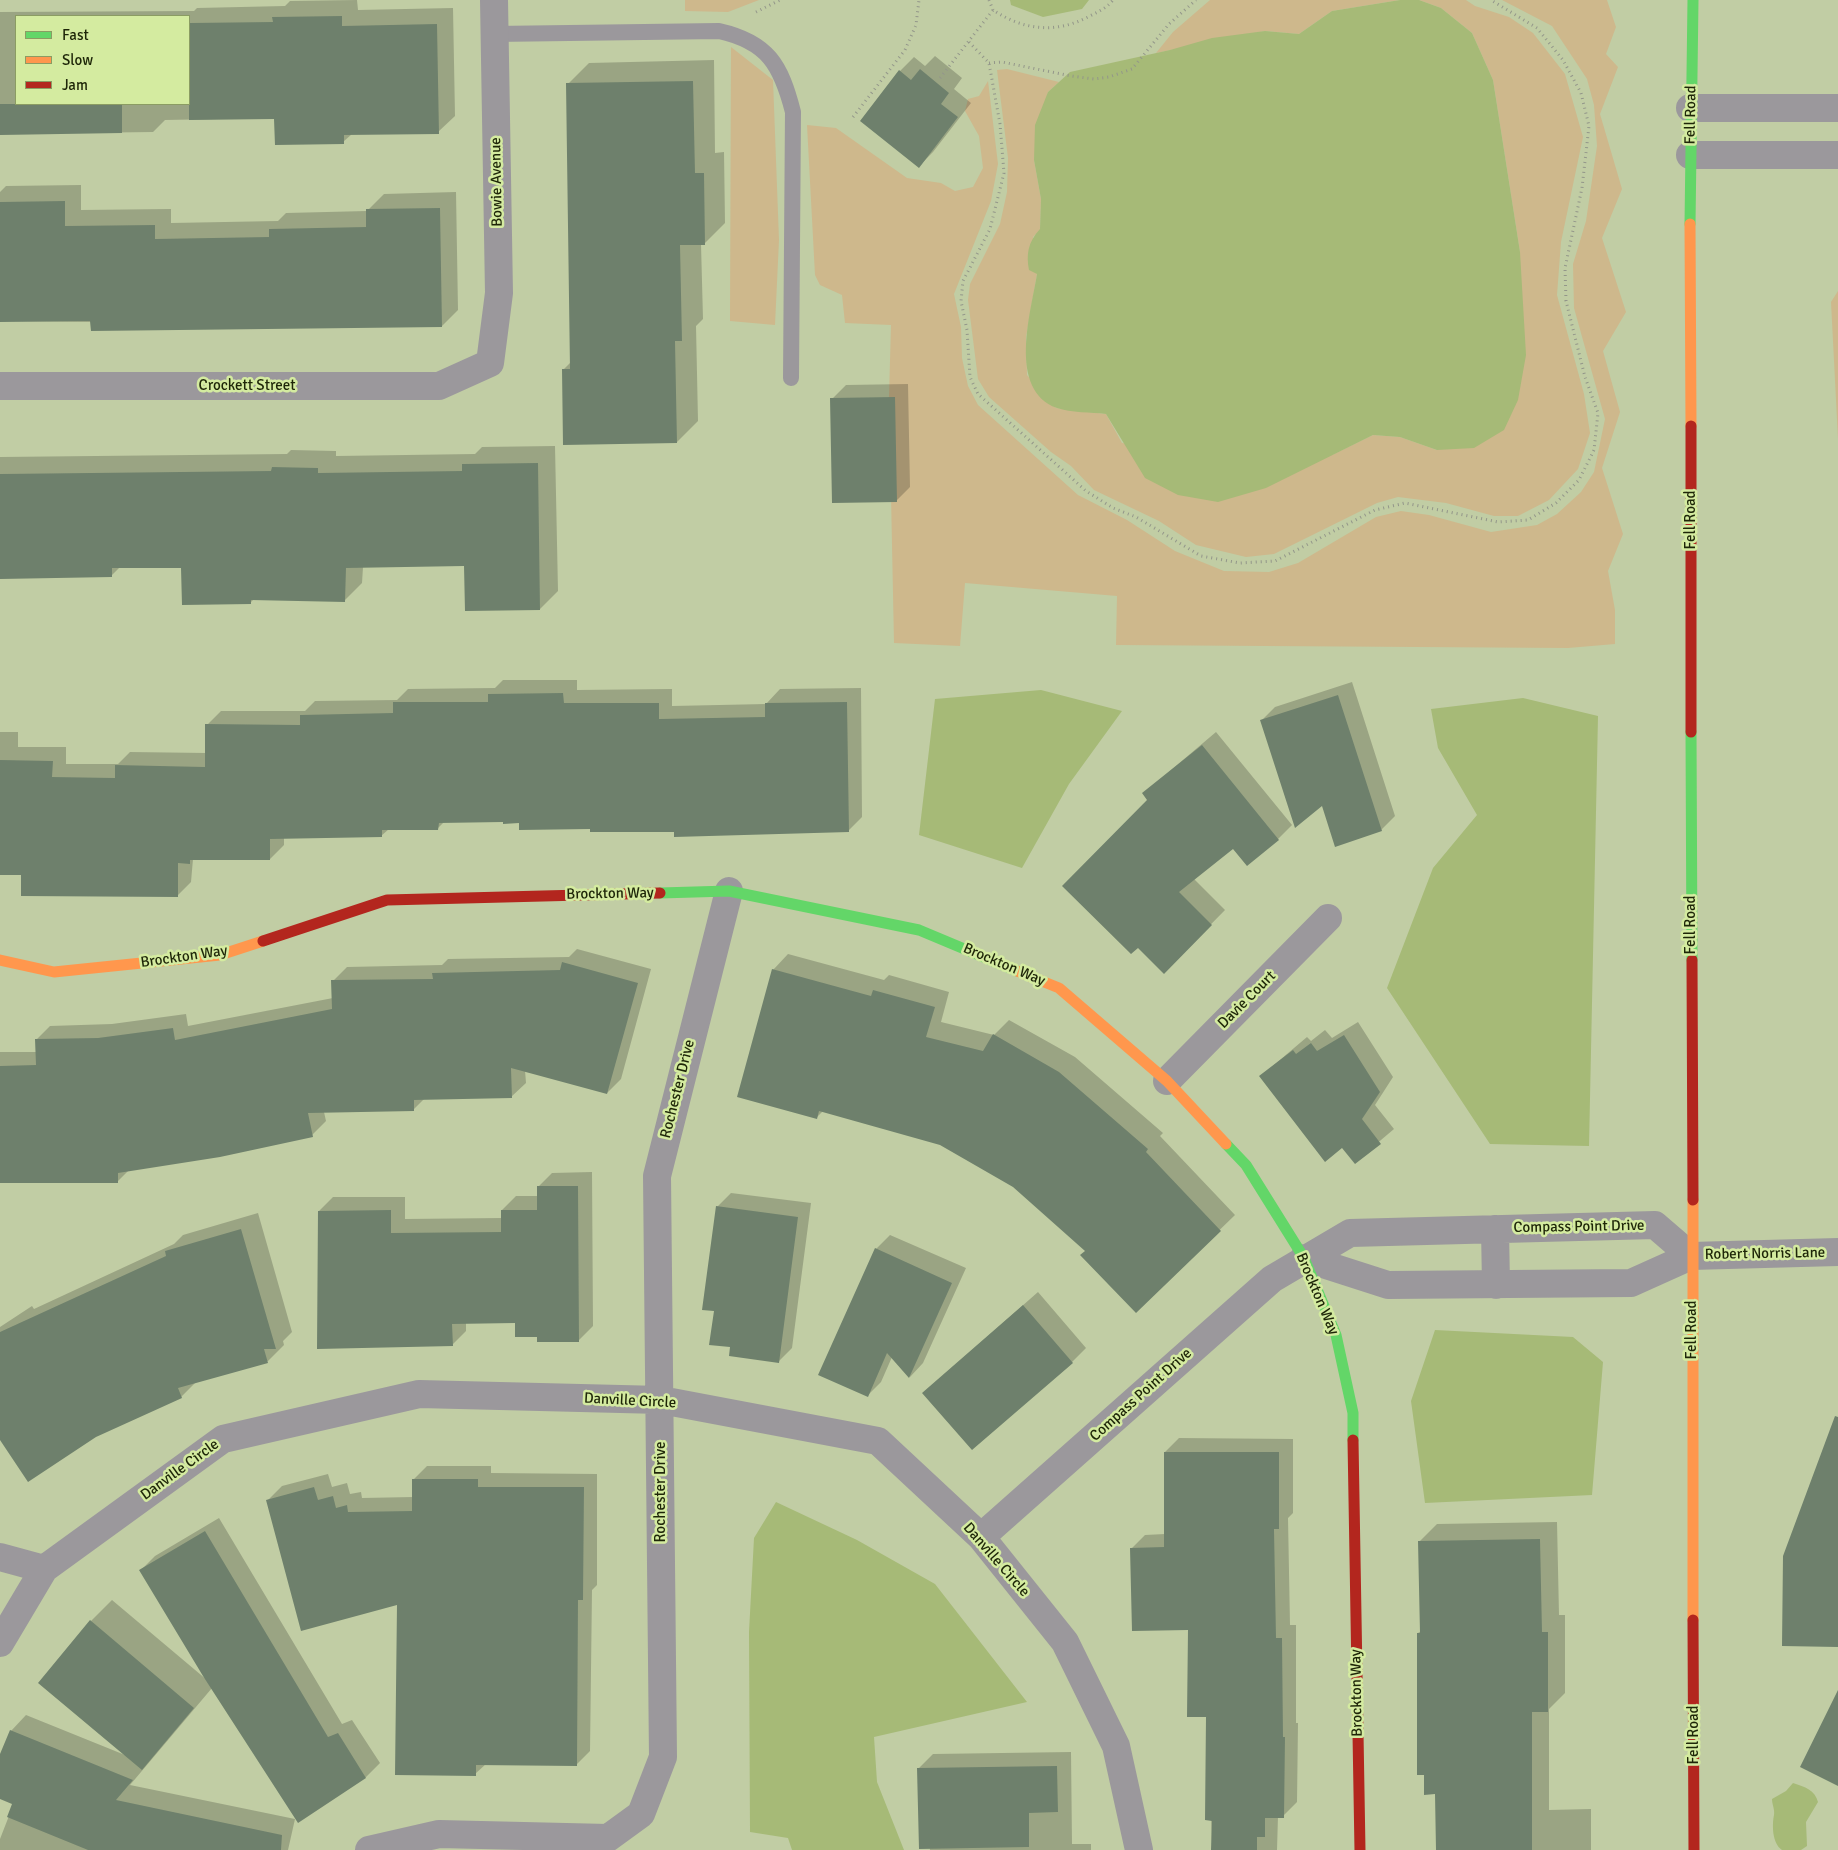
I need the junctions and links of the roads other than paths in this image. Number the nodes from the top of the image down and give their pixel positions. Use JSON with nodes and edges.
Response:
{"nodes":[{"id":1,"x":494,"y":0,"type":"edge"},
{"id":2,"x":1693,"y":0,"type":"edge"},
{"id":3,"x":494,"y":34,"type":"junction"},
{"id":4,"x":1690,"y":108,"type":"junction"},
{"id":5,"x":1838,"y":108,"type":"edge"},
{"id":6,"x":1690,"y":155,"type":"junction"},
{"id":7,"x":1838,"y":155,"type":"edge"},
{"id":8,"x":490,"y":363,"type":"joint"},
{"id":9,"x":791,"y":378,"type":"dead end"},
{"id":10,"x":0,"y":386,"type":"edge"},
{"id":11,"x":729,"y":892,"type":"junction"},
{"id":12,"x":1328,"y":918,"type":"dead end"},
{"id":13,"x":0,"y":960,"type":"edge"},
{"id":14,"x":1167,"y":1081,"type":"junction"},
{"id":15,"x":1495,"y":1229,"type":"junction"},
{"id":16,"x":1838,"y":1252,"type":"edge"},
{"id":17,"x":1691,"y":1256,"type":"junction"},
{"id":18,"x":1304,"y":1258,"type":"junction"},
{"id":19,"x":1496,"y":1284,"type":"junction"},
{"id":20,"x":660,"y":1400,"type":"junction"},
{"id":21,"x":981,"y":1537,"type":"junction"},
{"id":22,"x":0,"y":1558,"type":"edge"},
{"id":23,"x":44,"y":1569,"type":"junction"},
{"id":24,"x":0,"y":1643,"type":"edge"},
{"id":25,"x":368,"y":1850,"type":"edge"},
{"id":26,"x":1140,"y":1850,"type":"edge"},
{"id":27,"x":1360,"y":1850,"type":"edge"},
{"id":28,"x":1694,"y":1850,"type":"edge"}],
"edges":[{"from":1,"to":3,"type":"street","name":"Bowie Avenue"},
{"from":2,"to":4,"type":"street","name":"Fell Road"},
{"from":3,"to":8,"type":"street","name":"Bowie Avenue"},
{"from":3,"to":9,"type":"lane"},
{"from":4,"to":5,"type":"street"},
{"from":4,"to":6,"type":"street","name":"Fell Road"},
{"from":6,"to":7,"type":"street"},
{"from":6,"to":17,"type":"street","name":"Fell Road"},
{"from":8,"to":10,"type":"street","name":"Crockett Street"},
{"from":11,"to":13,"type":"street","name":"Brockton Way"},
{"from":11,"to":14,"type":"street","name":"Brockton Way"},
{"from":11,"to":20,"type":"street","name":"Rochester Drive"},
{"from":12,"to":14,"type":"street","name":"Davie Court"},
{"from":14,"to":18,"type":"street","name":"Brockton Way"},
{"from":15,"to":17,"type":"street","name":"Compass Point Drive"},
{"from":15,"to":18,"type":"street","name":"Compass Point Drive"},
{"from":15,"to":19,"type":"street"},
{"from":16,"to":17,"type":"street","name":"Robert Norris Lane"},
{"from":17,"to":19,"type":"street"},
{"from":17,"to":28,"type":"street","name":"Fell Road"},
{"from":18,"to":19,"type":"street"},
{"from":18,"to":21,"type":"street","name":"Compass Point Drive"},
{"from":18,"to":27,"type":"street","name":"Brockton Way"},
{"from":20,"to":21,"type":"street","name":"Danville Circle"},
{"from":20,"to":23,"type":"street","name":"Danville Circle"},
{"from":20,"to":25,"type":"street","name":"Rochester Drive"},
{"from":21,"to":26,"type":"street","name":"Danville Circle"},
{"from":22,"to":23,"type":"street"},
{"from":23,"to":24,"type":"street","name":"Danville Circle"}]}
